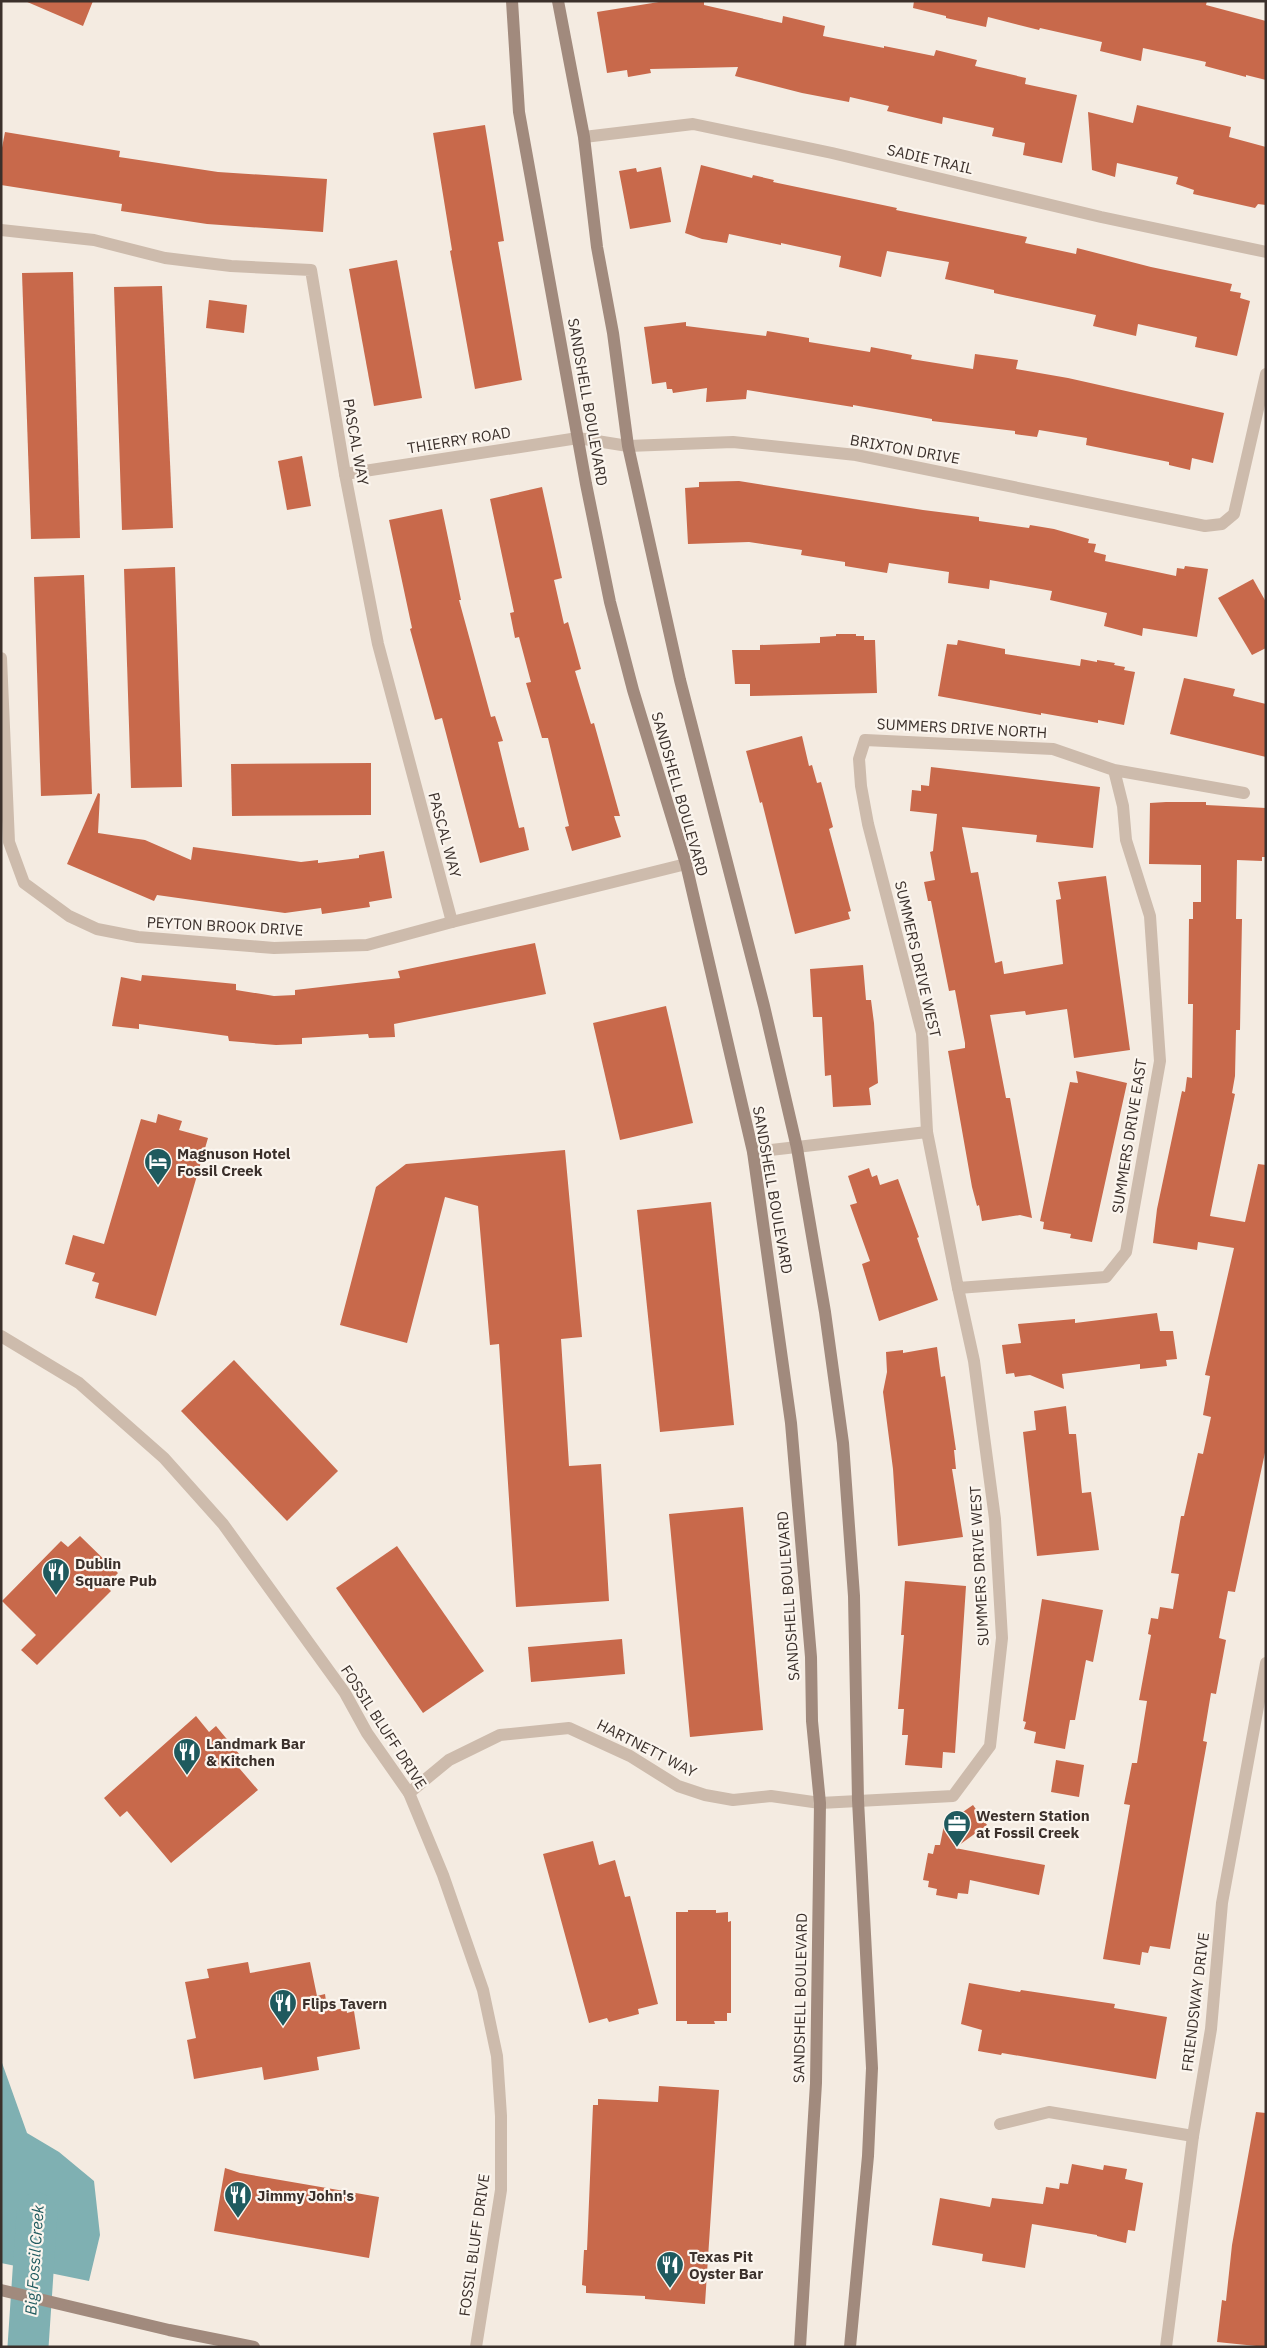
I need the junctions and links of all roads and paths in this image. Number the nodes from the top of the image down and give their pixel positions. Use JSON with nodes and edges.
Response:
{"nodes":[{"id":1,"x":512,"y":1,"type":"edge"},
{"id":2,"x":558,"y":1,"type":"edge"},
{"id":3,"x":584,"y":137,"type":"junction"},
{"id":4,"x":1,"y":230,"type":"edge"},
{"id":5,"x":1266,"y":252,"type":"edge"},
{"id":6,"x":1266,"y":374,"type":"edge"},
{"id":7,"x":578,"y":438,"type":"junction"},
{"id":8,"x":628,"y":446,"type":"junction"},
{"id":9,"x":345,"y":474,"type":"junction"},
{"id":10,"x":1,"y":658,"type":"edge"},
{"id":11,"x":865,"y":740,"type":"joint"},
{"id":12,"x":1114,"y":770,"type":"junction"},
{"id":13,"x":1244,"y":793,"type":"dead end"},
{"id":14,"x":686,"y":864,"type":"junction"},
{"id":15,"x":452,"y":922,"type":"junction"},
{"id":16,"x":927,"y":1132,"type":"junction"},
{"id":17,"x":797,"y":1148,"type":"junction"},
{"id":18,"x":753,"y":1152,"type":"junction"},
{"id":19,"x":958,"y":1288,"type":"junction"},
{"id":20,"x":1,"y":1336,"type":"edge"},
{"id":21,"x":1266,"y":1664,"type":"edge"},
{"id":22,"x":409,"y":1793,"type":"junction"},
{"id":23,"x":858,"y":1800,"type":"junction"},
{"id":24,"x":820,"y":1802,"type":"junction"},
{"id":25,"x":1000,"y":2124,"type":"dead end"},
{"id":26,"x":1192,"y":2136,"type":"junction"},
{"id":27,"x":1,"y":2290,"type":"edge"},
{"id":28,"x":254,"y":2347,"type":"edge"},
{"id":29,"x":476,"y":2347,"type":"edge"},
{"id":30,"x":800,"y":2347,"type":"edge"},
{"id":31,"x":850,"y":2347,"type":"edge"},
{"id":32,"x":1166,"y":2347,"type":"edge"}],
"edges":[{"from":1,"to":7,"type":"street","name":"SANDSHELL BOULEVARD"},
{"from":2,"to":3,"type":"street","name":"SANDSHELL BOULEVARD"},
{"from":3,"to":5,"type":"street","name":"SADIE TRAIL"},
{"from":3,"to":8,"type":"street","name":"SANDSHELL BOULEVARD"},
{"from":4,"to":9,"type":"street","name":"PASCAL WAY"},
{"from":6,"to":8,"type":"street","name":"BRIXTON DRIVE"},
{"from":7,"to":8,"type":"street","name":"BRIXTON DRIVE"},
{"from":7,"to":9,"type":"street","name":"THIERRY ROAD"},
{"from":7,"to":14,"type":"street","name":"SANDSHELL BOULEVARD"},
{"from":8,"to":17,"type":"street","name":"SANDSHELL BOULEVARD"},
{"from":9,"to":15,"type":"street","name":"PASCAL WAY"},
{"from":10,"to":15,"type":"street","name":"PEYTON BROOK DRIVE"},
{"from":11,"to":12,"type":"street","name":"SUMMERS DRIVE NORTH"},
{"from":11,"to":16,"type":"street","name":"SUMMERS DRIVE WEST"},
{"from":12,"to":13,"type":"street"},
{"from":12,"to":19,"type":"street","name":"SUMMERS DRIVE EAST"},
{"from":14,"to":15,"type":"street","name":"PEYTON BROOK DRIVE"},
{"from":14,"to":18,"type":"street","name":"SANDSHELL BOULEVARD"},
{"from":16,"to":17,"type":"street"},
{"from":16,"to":19,"type":"street","name":"SUMMERS DRIVE WEST"},
{"from":17,"to":18,"type":"street"},
{"from":17,"to":23,"type":"street","name":"SANDSHELL BOULEVARD"},
{"from":18,"to":24,"type":"street","name":"SANDSHELL BOULEVARD"},
{"from":19,"to":23,"type":"street","name":"SUMMERS DRIVE WEST"},
{"from":20,"to":22,"type":"street","name":"FOSSIL BLUFF DRIVE"},
{"from":21,"to":26,"type":"street","name":"FRIENDSWAY DRIVE"},
{"from":22,"to":24,"type":"street","name":"HARTNETT WAY"},
{"from":22,"to":29,"type":"street","name":"FOSSIL BLUFF DRIVE"},
{"from":23,"to":24,"type":"street","name":"HARTNETT WAY"},
{"from":23,"to":31,"type":"street","name":"SANDSHELL BOULEVARD"},
{"from":24,"to":30,"type":"street","name":"SANDSHELL BOULEVARD"},
{"from":25,"to":26,"type":"street"},
{"from":26,"to":32,"type":"street","name":"FRIENDSWAY DRIVE"},
{"from":27,"to":28,"type":"street"}]}
